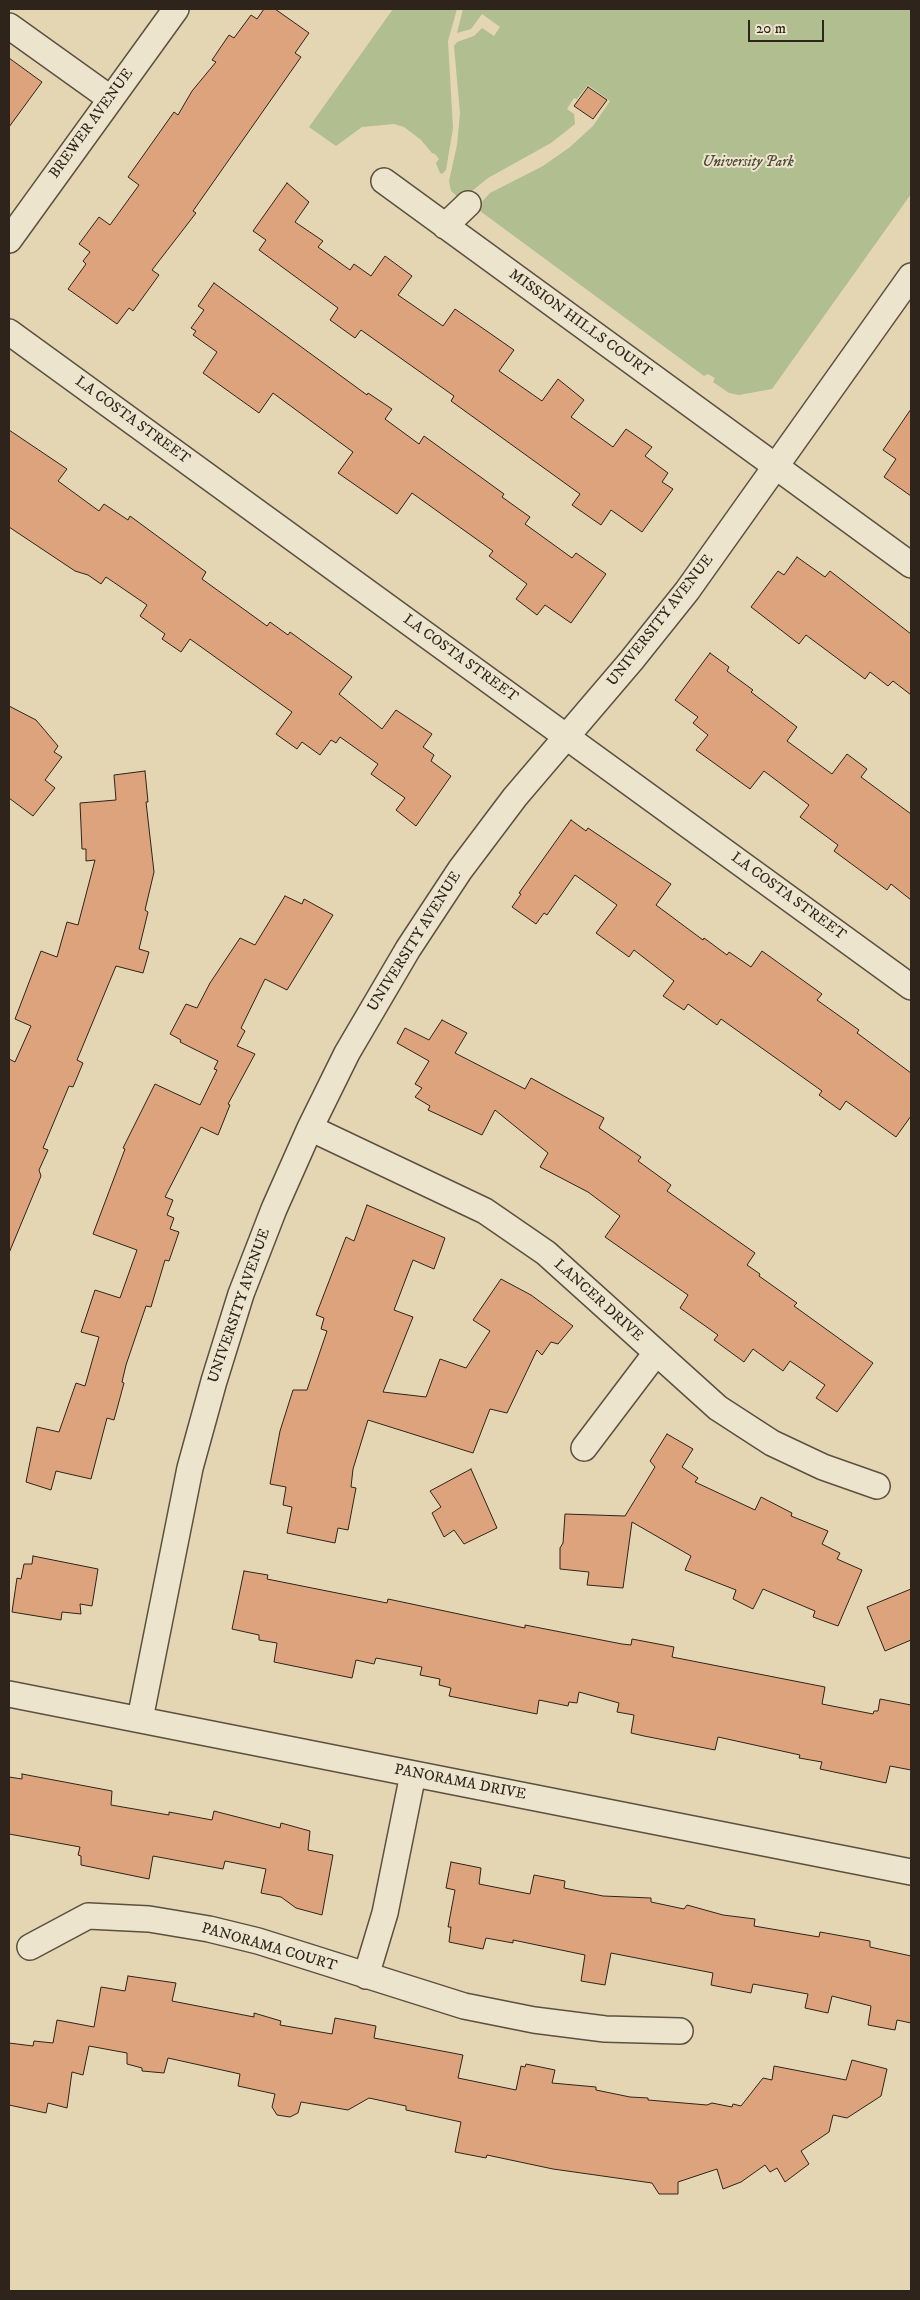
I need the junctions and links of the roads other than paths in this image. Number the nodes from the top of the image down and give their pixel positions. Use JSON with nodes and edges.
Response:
{"nodes":[{"id":1,"x":176,"y":9,"type":"edge"},
{"id":2,"x":9,"y":26,"type":"edge"},
{"id":3,"x":111,"y":99,"type":"junction"},
{"id":4,"x":384,"y":181,"type":"dead end"},
{"id":5,"x":468,"y":204,"type":"dead end"},
{"id":6,"x":445,"y":226,"type":"junction"},
{"id":7,"x":9,"y":240,"type":"edge"},
{"id":8,"x":911,"y":276,"type":"edge"},
{"id":9,"x":9,"y":332,"type":"edge"},
{"id":10,"x":776,"y":467,"type":"junction"},
{"id":11,"x":911,"y":565,"type":"edge"},
{"id":12,"x":565,"y":736,"type":"junction"},
{"id":13,"x":911,"y":987,"type":"edge"},
{"id":14,"x":310,"y":1128,"type":"junction"},
{"id":15,"x":656,"y":1353,"type":"junction"},
{"id":16,"x":584,"y":1448,"type":"dead end"},
{"id":17,"x":878,"y":1486,"type":"dead end"},
{"id":18,"x":9,"y":1694,"type":"edge"},
{"id":19,"x":140,"y":1719,"type":"junction"},
{"id":20,"x":413,"y":1774,"type":"junction"},
{"id":21,"x":911,"y":1872,"type":"edge"},
{"id":22,"x":30,"y":1947,"type":"dead end"},
{"id":23,"x":366,"y":1976,"type":"junction"},
{"id":24,"x":680,"y":2031,"type":"dead end"}],
"edges":[{"from":1,"to":3,"type":"street","name":"BREWER AVENUE"},
{"from":2,"to":3,"type":"street"},
{"from":3,"to":7,"type":"street","name":"BREWER AVENUE"},
{"from":4,"to":6,"type":"street","name":"MISSION HILLS COURT"},
{"from":5,"to":6,"type":"street"},
{"from":6,"to":10,"type":"street","name":"MISSION HILLS COURT"},
{"from":8,"to":10,"type":"street","name":"UNIVERSITY AVENUE"},
{"from":9,"to":12,"type":"street","name":"LA COSTA STREET"},
{"from":10,"to":11,"type":"street","name":"MISSION HILLS COURT"},
{"from":10,"to":12,"type":"street","name":"UNIVERSITY AVENUE"},
{"from":12,"to":13,"type":"street","name":"LA COSTA STREET"},
{"from":12,"to":14,"type":"street","name":"UNIVERSITY AVENUE"},
{"from":14,"to":15,"type":"street","name":"LANCER DRIVE"},
{"from":14,"to":19,"type":"street","name":"UNIVERSITY AVENUE"},
{"from":15,"to":16,"type":"street"},
{"from":15,"to":17,"type":"street","name":"LANCER DRIVE"},
{"from":18,"to":19,"type":"street","name":"PANORAMA DRIVE"},
{"from":19,"to":20,"type":"street","name":"PANORAMA DRIVE"},
{"from":20,"to":21,"type":"street","name":"PANORAMA DRIVE"},
{"from":20,"to":23,"type":"street"},
{"from":22,"to":23,"type":"street","name":"PANORAMA COURT"},
{"from":23,"to":24,"type":"street","name":"PANORAMA COURT"}]}
